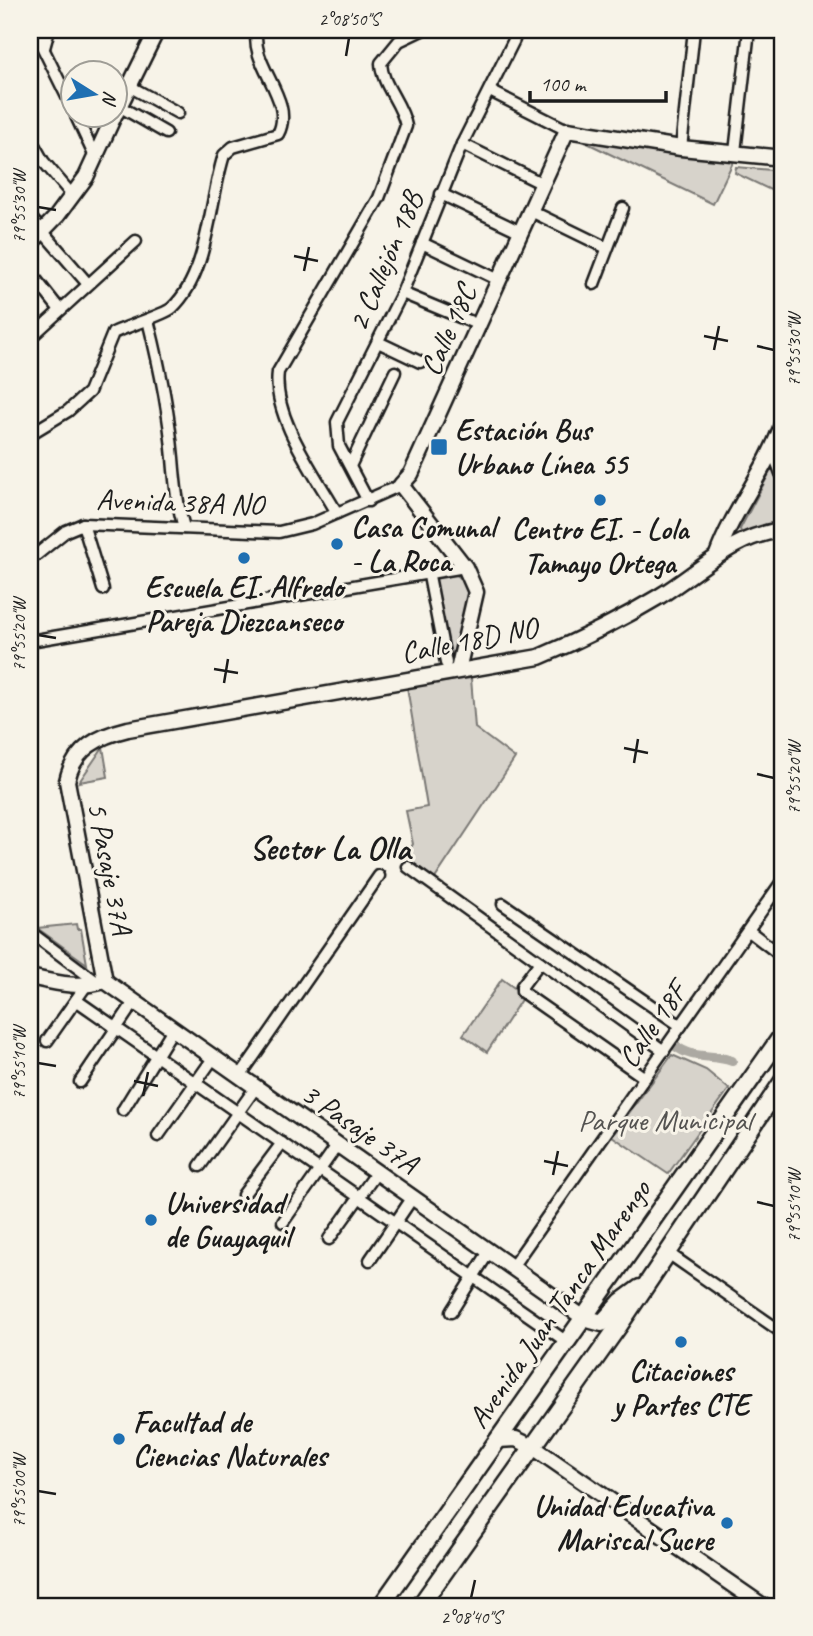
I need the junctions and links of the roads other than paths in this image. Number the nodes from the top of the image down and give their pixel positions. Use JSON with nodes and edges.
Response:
{"nodes":[{"id":1,"x":34,"y":30,"type":"edge"},
{"id":2,"x":49,"y":30,"type":"edge"},
{"id":3,"x":156,"y":30,"type":"edge"},
{"id":4,"x":257,"y":30,"type":"edge"},
{"id":5,"x":422,"y":30,"type":"edge"},
{"id":6,"x":694,"y":30,"type":"edge"},
{"id":7,"x":750,"y":30,"type":"edge"},
{"id":8,"x":514,"y":40,"type":"dead end"},
{"id":9,"x":44,"y":48,"type":"junction"},
{"id":10,"x":60,"y":82,"type":"edge"},
{"id":11,"x":130,"y":84,"type":"edge"},
{"id":12,"x":130,"y":87,"type":"edge"},
{"id":13,"x":490,"y":91,"type":"junction"},
{"id":14,"x":178,"y":113,"type":"dead end"},
{"id":15,"x":130,"y":118,"type":"edge"},
{"id":16,"x":83,"y":130,"type":"edge"},
{"id":17,"x":108,"y":130,"type":"edge"},
{"id":18,"x":567,"y":130,"type":"junction"},
{"id":19,"x":166,"y":133,"type":"dead end"},
{"id":20,"x":30,"y":138,"type":"edge"},
{"id":21,"x":462,"y":144,"type":"junction"},
{"id":22,"x":681,"y":148,"type":"junction"},
{"id":23,"x":735,"y":152,"type":"junction"},
{"id":24,"x":95,"y":157,"type":"junction"},
{"id":25,"x":783,"y":158,"type":"edge"},
{"id":26,"x":543,"y":184,"type":"junction"},
{"id":27,"x":441,"y":194,"type":"junction"},
{"id":28,"x":72,"y":195,"type":"junction"},
{"id":29,"x":623,"y":208,"type":"dead end"},
{"id":30,"x":531,"y":211,"type":"junction"},
{"id":31,"x":30,"y":217,"type":"edge"},
{"id":32,"x":42,"y":230,"type":"junction"},
{"id":33,"x":521,"y":232,"type":"junction"},
{"id":34,"x":136,"y":241,"type":"dead end"},
{"id":35,"x":422,"y":243,"type":"junction"},
{"id":36,"x":30,"y":244,"type":"edge"},
{"id":37,"x":607,"y":248,"type":"junction"},
{"id":38,"x":30,"y":272,"type":"edge"},
{"id":39,"x":499,"y":280,"type":"junction"},
{"id":40,"x":88,"y":284,"type":"junction"},
{"id":41,"x":594,"y":284,"type":"dead end"},
{"id":42,"x":402,"y":292,"type":"junction"},
{"id":43,"x":60,"y":310,"type":"junction"},
{"id":44,"x":149,"y":324,"type":"dead end"},
{"id":45,"x":479,"y":325,"type":"junction"},
{"id":46,"x":30,"y":338,"type":"edge"},
{"id":47,"x":378,"y":342,"type":"junction"},
{"id":48,"x":420,"y":362,"type":"dead end"},
{"id":49,"x":396,"y":372,"type":"dead end"},
{"id":50,"x":783,"y":422,"type":"edge"},
{"id":51,"x":30,"y":434,"type":"edge"},
{"id":52,"x":774,"y":449,"type":"junction"},
{"id":53,"x":351,"y":464,"type":"junction"},
{"id":54,"x":783,"y":473,"type":"edge"},
{"id":55,"x":401,"y":485,"type":"junction"},
{"id":56,"x":368,"y":501,"type":"junction"},
{"id":57,"x":337,"y":513,"type":"junction"},
{"id":58,"x":83,"y":524,"type":"junction"},
{"id":59,"x":184,"y":528,"type":"junction"},
{"id":60,"x":783,"y":530,"type":"edge"},
{"id":61,"x":717,"y":555,"type":"junction"},
{"id":62,"x":30,"y":560,"type":"edge"},
{"id":63,"x":464,"y":567,"type":"junction"},
{"id":64,"x":429,"y":576,"type":"junction"},
{"id":65,"x":103,"y":589,"type":"dead end"},
{"id":66,"x":30,"y":641,"type":"edge"},
{"id":67,"x":452,"y":666,"type":"junction"},
{"id":68,"x":73,"y":765,"type":"joint"},
{"id":69,"x":408,"y":867,"type":"dead end"},
{"id":70,"x":379,"y":876,"type":"dead end"},
{"id":71,"x":783,"y":880,"type":"edge"},
{"id":72,"x":503,"y":904,"type":"dead end"},
{"id":73,"x":749,"y":931,"type":"junction"},
{"id":74,"x":30,"y":932,"type":"edge"},
{"id":75,"x":783,"y":957,"type":"edge"},
{"id":76,"x":540,"y":961,"type":"junction"},
{"id":77,"x":30,"y":976,"type":"edge"},
{"id":78,"x":96,"y":984,"type":"junction"},
{"id":79,"x":76,"y":1000,"type":"junction"},
{"id":80,"x":134,"y":1002,"type":"junction"},
{"id":81,"x":681,"y":1026,"type":"junction"},
{"id":82,"x":117,"y":1028,"type":"junction"},
{"id":83,"x":173,"y":1029,"type":"junction"},
{"id":84,"x":783,"y":1034,"type":"edge"},
{"id":85,"x":47,"y":1041,"type":"dead end"},
{"id":86,"x":664,"y":1051,"type":"junction"},
{"id":87,"x":157,"y":1056,"type":"junction"},
{"id":88,"x":214,"y":1057,"type":"junction"},
{"id":89,"x":240,"y":1076,"type":"junction"},
{"id":90,"x":645,"y":1078,"type":"junction"},
{"id":91,"x":783,"y":1080,"type":"edge"},
{"id":92,"x":80,"y":1082,"type":"dead end"},
{"id":93,"x":196,"y":1083,"type":"junction"},
{"id":94,"x":256,"y":1087,"type":"junction"},
{"id":95,"x":123,"y":1110,"type":"dead end"},
{"id":96,"x":238,"y":1113,"type":"junction"},
{"id":97,"x":158,"y":1136,"type":"dead end"},
{"id":98,"x":282,"y":1143,"type":"junction"},
{"id":99,"x":338,"y":1144,"type":"junction"},
{"id":100,"x":200,"y":1166,"type":"dead end"},
{"id":101,"x":320,"y":1170,"type":"junction"},
{"id":102,"x":377,"y":1172,"type":"junction"},
{"id":103,"x":243,"y":1195,"type":"dead end"},
{"id":104,"x":359,"y":1197,"type":"junction"},
{"id":105,"x":413,"y":1197,"type":"junction"},
{"id":106,"x":284,"y":1222,"type":"dead end"},
{"id":107,"x":395,"y":1223,"type":"junction"},
{"id":108,"x":329,"y":1239,"type":"dead end"},
{"id":109,"x":490,"y":1250,"type":"junction"},
{"id":110,"x":668,"y":1253,"type":"junction"},
{"id":111,"x":370,"y":1260,"type":"dead end"},
{"id":112,"x":513,"y":1267,"type":"junction"},
{"id":113,"x":472,"y":1276,"type":"junction"},
{"id":114,"x":648,"y":1283,"type":"junction"},
{"id":115,"x":450,"y":1312,"type":"dead end"},
{"id":116,"x":584,"y":1318,"type":"junction"},
{"id":117,"x":783,"y":1333,"type":"edge"},
{"id":118,"x":567,"y":1342,"type":"junction"},
{"id":119,"x":498,"y":1440,"type":"junction"},
{"id":120,"x":533,"y":1447,"type":"junction"},
{"id":121,"x":381,"y":1606,"type":"edge"},
{"id":122,"x":421,"y":1606,"type":"edge"},
{"id":123,"x":763,"y":1606,"type":"edge"}],
"edges":[{"from":1,"to":9,"type":"street"},
{"from":2,"to":9,"type":"street"},
{"from":3,"to":11,"type":"street"},
{"from":4,"to":51,"type":"street"},
{"from":5,"to":57,"type":"street"},
{"from":6,"to":22,"type":"street"},
{"from":7,"to":23,"type":"street"},
{"from":8,"to":13,"type":"street","name":"2 Callejón 18B"},
{"from":9,"to":10,"type":"street"},
{"from":12,"to":14,"type":"street"},
{"from":13,"to":18,"type":"street"},
{"from":13,"to":21,"type":"street","name":"2 Callejón 18B"},
{"from":15,"to":19,"type":"street"},
{"from":16,"to":24,"type":"street"},
{"from":17,"to":24,"type":"street"},
{"from":18,"to":22,"type":"street"},
{"from":18,"to":26,"type":"street","name":"Calle 18C"},
{"from":20,"to":28,"type":"street"},
{"from":21,"to":26,"type":"street"},
{"from":21,"to":27,"type":"street","name":"2 Callejón 18B"},
{"from":22,"to":23,"type":"street"},
{"from":23,"to":25,"type":"street"},
{"from":24,"to":28,"type":"street"},
{"from":26,"to":30,"type":"street","name":"Calle 18C"},
{"from":27,"to":33,"type":"street"},
{"from":27,"to":35,"type":"street","name":"2 Callejón 18B"},
{"from":28,"to":32,"type":"street"},
{"from":29,"to":37,"type":"street"},
{"from":30,"to":33,"type":"street","name":"Calle 18C"},
{"from":30,"to":37,"type":"street"},
{"from":31,"to":32,"type":"street"},
{"from":32,"to":36,"type":"street"},
{"from":32,"to":40,"type":"street"},
{"from":33,"to":39,"type":"street","name":"Calle 18C"},
{"from":34,"to":40,"type":"street"},
{"from":35,"to":39,"type":"street"},
{"from":35,"to":42,"type":"street","name":"2 Callejón 18B"},
{"from":37,"to":41,"type":"street"},
{"from":38,"to":43,"type":"street"},
{"from":39,"to":45,"type":"street","name":"Calle 18C"},
{"from":40,"to":43,"type":"street"},
{"from":42,"to":45,"type":"street"},
{"from":42,"to":47,"type":"street","name":"2 Callejón 18B"},
{"from":43,"to":46,"type":"street"},
{"from":44,"to":59,"type":"street"},
{"from":45,"to":55,"type":"street","name":"Calle 18C"},
{"from":47,"to":48,"type":"street"},
{"from":47,"to":53,"type":"street","name":"2 Callejón 18B"},
{"from":49,"to":53,"type":"street"},
{"from":50,"to":52,"type":"street"},
{"from":52,"to":54,"type":"street"},
{"from":52,"to":61,"type":"street"},
{"from":53,"to":56,"type":"street","name":"2 Callejón 18B"},
{"from":55,"to":56,"type":"street"},
{"from":55,"to":63,"type":"street"},
{"from":56,"to":57,"type":"street"},
{"from":57,"to":59,"type":"street","name":"Avenida 38A NO"},
{"from":58,"to":59,"type":"street","name":"Avenida 38A NO"},
{"from":58,"to":62,"type":"street","name":"Avenida 38A NO"},
{"from":58,"to":65,"type":"street"},
{"from":60,"to":61,"type":"street"},
{"from":61,"to":67,"type":"street","name":"Calle 18D NO"},
{"from":63,"to":64,"type":"street"},
{"from":63,"to":67,"type":"street"},
{"from":64,"to":66,"type":"street"},
{"from":64,"to":67,"type":"street"},
{"from":67,"to":68,"type":"street","name":"Calle 18D NO"},
{"from":68,"to":78,"type":"street","name":"5 Pasaje 37A"},
{"from":69,"to":76,"type":"street"},
{"from":70,"to":89,"type":"street"},
{"from":71,"to":73,"type":"street","name":"Calle 18F"},
{"from":72,"to":81,"type":"street"},
{"from":73,"to":75,"type":"street"},
{"from":73,"to":81,"type":"street","name":"Calle 18F"},
{"from":74,"to":78,"type":"street"},
{"from":76,"to":86,"type":"street"},
{"from":76,"to":90,"type":"street"},
{"from":77,"to":78,"type":"street"},
{"from":78,"to":79,"type":"street"},
{"from":78,"to":80,"type":"street","name":"3 Pasaje 37A"},
{"from":79,"to":82,"type":"street"},
{"from":79,"to":85,"type":"street"},
{"from":80,"to":82,"type":"street"},
{"from":80,"to":83,"type":"street","name":"3 Pasaje 37A"},
{"from":81,"to":86,"type":"street","name":"Calle 18F"},
{"from":82,"to":87,"type":"street"},
{"from":82,"to":92,"type":"street"},
{"from":83,"to":87,"type":"street"},
{"from":83,"to":88,"type":"street","name":"3 Pasaje 37A"},
{"from":84,"to":116,"type":"main road","name":"Avenida Juan Tanca Marengo"},
{"from":86,"to":90,"type":"street","name":"Calle 18F"},
{"from":87,"to":93,"type":"street"},
{"from":87,"to":95,"type":"street"},
{"from":88,"to":89,"type":"street","name":"3 Pasaje 37A"},
{"from":88,"to":93,"type":"street"},
{"from":89,"to":94,"type":"street","name":"3 Pasaje 37A"},
{"from":90,"to":112,"type":"street","name":"Calle 18F"},
{"from":91,"to":110,"type":"main road","name":"Avenida Juan Tanca Marengo"},
{"from":93,"to":96,"type":"street"},
{"from":93,"to":97,"type":"street"},
{"from":94,"to":96,"type":"street"},
{"from":94,"to":99,"type":"street","name":"3 Pasaje 37A"},
{"from":96,"to":98,"type":"street"},
{"from":96,"to":100,"type":"street"},
{"from":98,"to":101,"type":"street"},
{"from":98,"to":103,"type":"street"},
{"from":99,"to":101,"type":"street"},
{"from":99,"to":102,"type":"street","name":"3 Pasaje 37A"},
{"from":101,"to":104,"type":"street"},
{"from":101,"to":106,"type":"street"},
{"from":102,"to":104,"type":"street"},
{"from":102,"to":105,"type":"street","name":"3 Pasaje 37A"},
{"from":104,"to":107,"type":"street"},
{"from":104,"to":108,"type":"street"},
{"from":105,"to":107,"type":"street"},
{"from":105,"to":109,"type":"street","name":"3 Pasaje 37A"},
{"from":107,"to":111,"type":"street"},
{"from":107,"to":113,"type":"street"},
{"from":109,"to":112,"type":"street","name":"3 Pasaje 37A"},
{"from":109,"to":113,"type":"street"},
{"from":110,"to":114,"type":"main road","name":"Avenida Juan Tanca Marengo"},
{"from":110,"to":117,"type":"street"},
{"from":112,"to":116,"type":"street","name":"3 Pasaje 37A"},
{"from":113,"to":115,"type":"street"},
{"from":113,"to":118,"type":"street"},
{"from":114,"to":116,"type":"main road"},
{"from":114,"to":120,"type":"main road","name":"Avenida Juan Tanca Marengo"},
{"from":116,"to":118,"type":"main road","name":"Avenida Juan Tanca Marengo"},
{"from":118,"to":119,"type":"main road","name":"Avenida Juan Tanca Marengo"},
{"from":119,"to":120,"type":"street"},
{"from":119,"to":121,"type":"main road","name":"Avenida Juan Tanca Marengo"},
{"from":120,"to":122,"type":"main road","name":"Avenida Juan Tanca Marengo"},
{"from":120,"to":123,"type":"street"}]}
